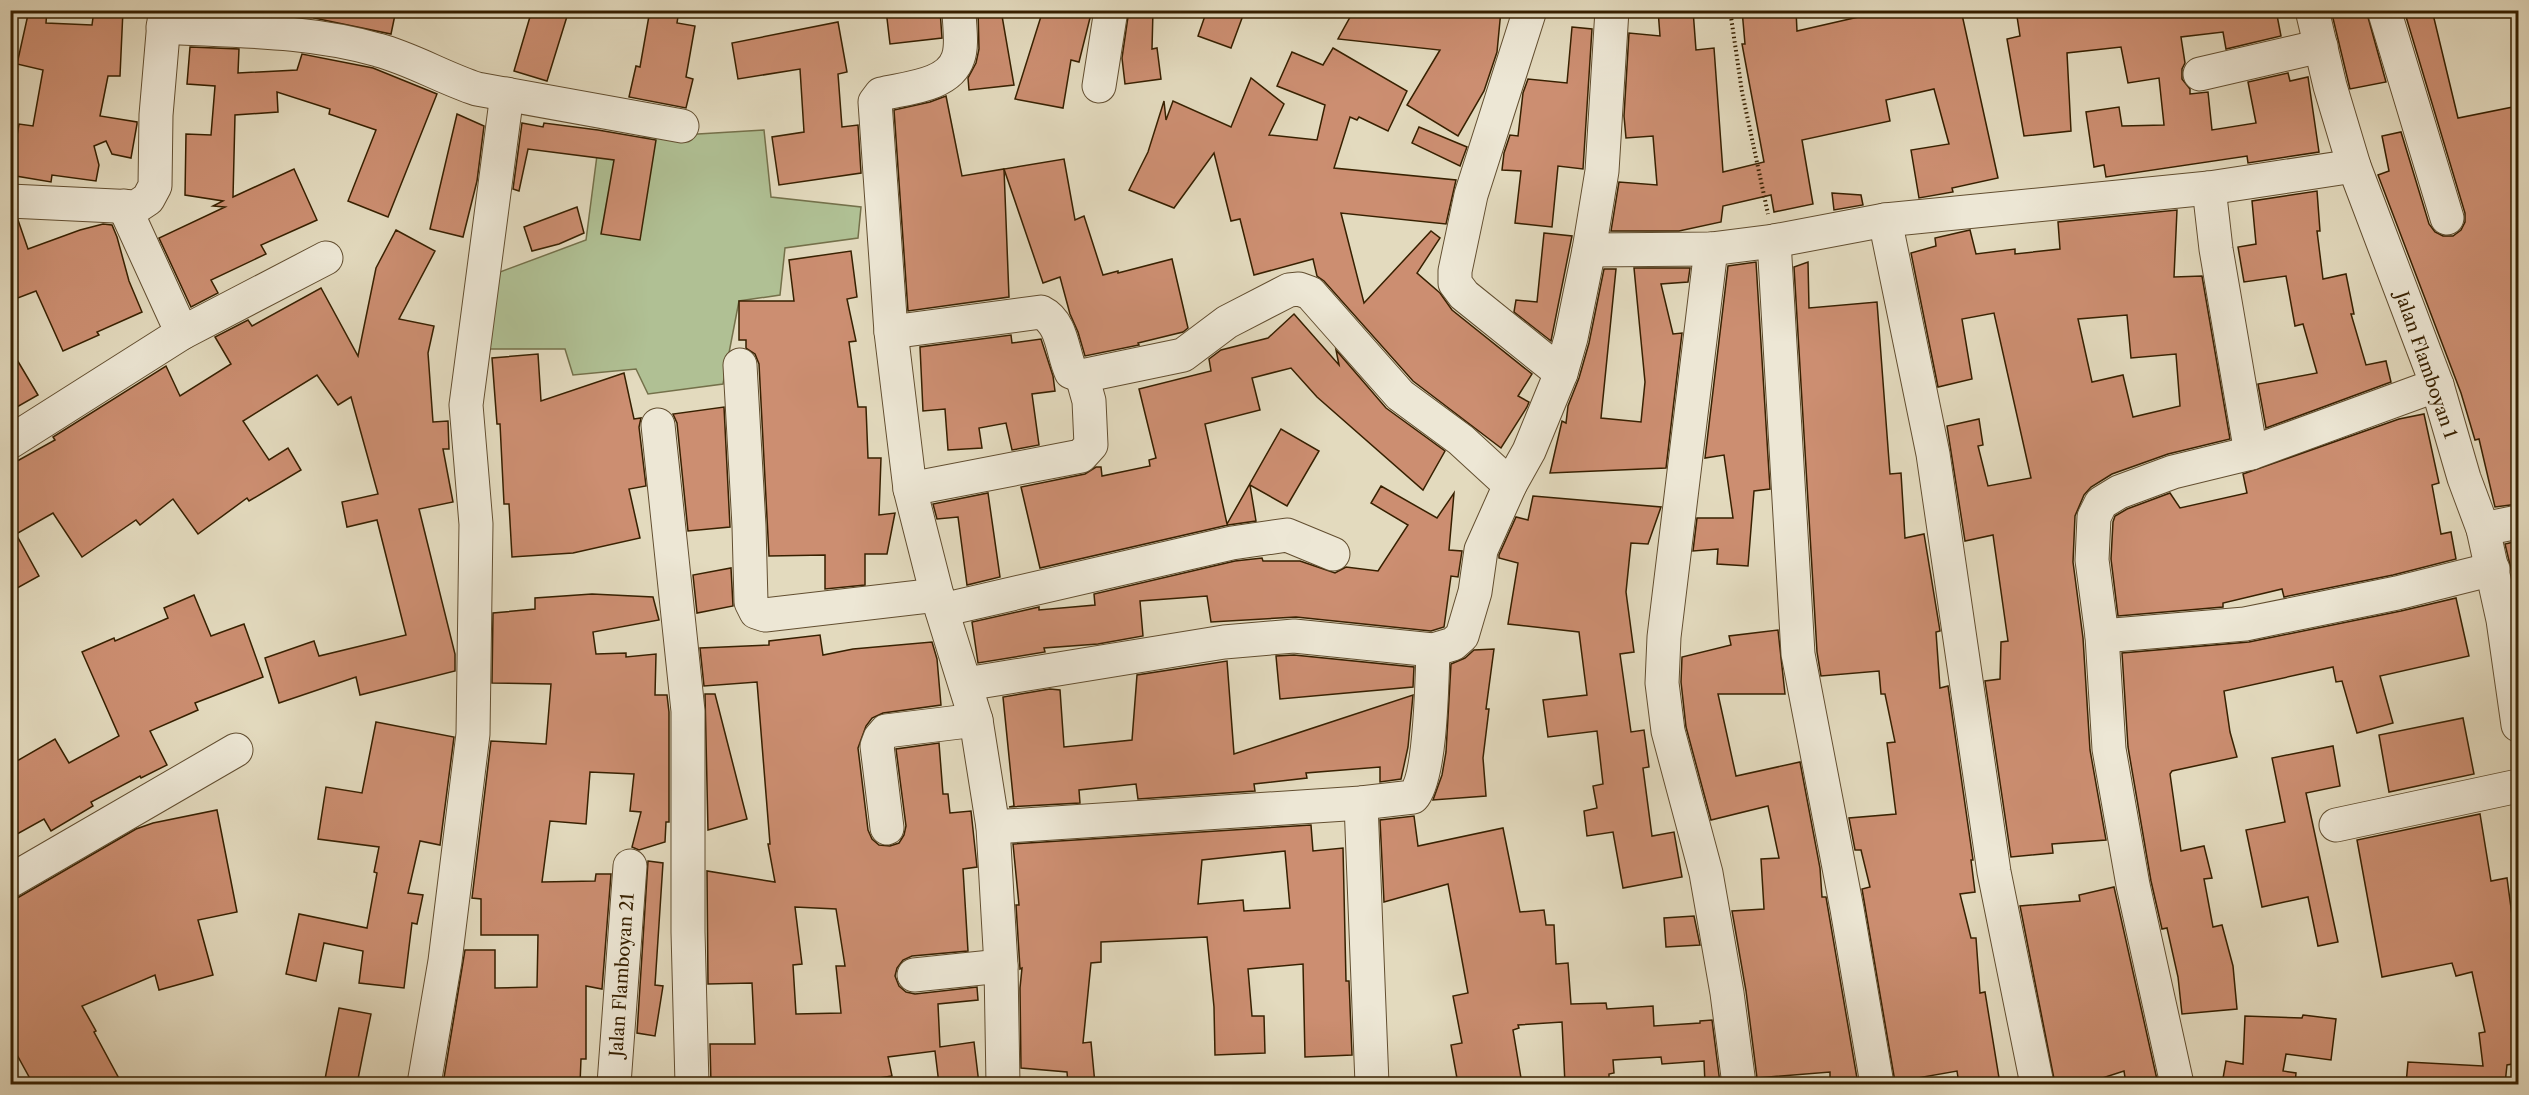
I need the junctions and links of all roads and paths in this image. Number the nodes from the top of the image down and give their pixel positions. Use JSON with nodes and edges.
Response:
{"nodes":[{"id":1,"x":959,"y":10,"type":"edge"},
{"id":2,"x":1111,"y":10,"type":"edge"},
{"id":3,"x":1530,"y":10,"type":"edge"},
{"id":4,"x":1612,"y":10,"type":"edge"},
{"id":5,"x":1730,"y":10,"type":"edge"},
{"id":6,"x":2312,"y":10,"type":"edge"},
{"id":7,"x":2384,"y":10,"type":"edge"},
{"id":8,"x":164,"y":19,"type":"edge"},
{"id":9,"x":2321,"y":46,"type":"junction"},
{"id":10,"x":2200,"y":74,"type":"dead end"},
{"id":11,"x":1099,"y":86,"type":"dead end"},
{"id":12,"x":507,"y":94,"type":"junction"},
{"id":13,"x":682,"y":126,"type":"dead end"},
{"id":14,"x":2354,"y":166,"type":"junction"},
{"id":15,"x":2209,"y":188,"type":"junction"},
{"id":16,"x":10,"y":201,"type":"edge"},
{"id":17,"x":124,"y":206,"type":"junction"},
{"id":18,"x":2447,"y":218,"type":"dead end"},
{"id":19,"x":1885,"y":220,"type":"junction"},
{"id":20,"x":1774,"y":241,"type":"junction"},
{"id":21,"x":1711,"y":249,"type":"junction"},
{"id":22,"x":1589,"y":250,"type":"junction"},
{"id":23,"x":326,"y":258,"type":"dead end"},
{"id":24,"x":891,"y":332,"type":"junction"},
{"id":25,"x":182,"y":333,"type":"junction"},
{"id":26,"x":740,"y":365,"type":"dead end"},
{"id":27,"x":1561,"y":373,"type":"junction"},
{"id":28,"x":1082,"y":376,"type":"junction"},
{"id":29,"x":2437,"y":385,"type":"junction"},
{"id":30,"x":658,"y":425,"type":"dead end"},
{"id":31,"x":10,"y":442,"type":"edge"},
{"id":32,"x":2251,"y":453,"type":"junction"},
{"id":33,"x":1510,"y":484,"type":"junction"},
{"id":34,"x":910,"y":489,"type":"junction"},
{"id":35,"x":2518,"y":522,"type":"edge"},
{"id":36,"x":2483,"y":530,"type":"junction"},
{"id":37,"x":1333,"y":554,"type":"dead end"},
{"id":38,"x":2493,"y":569,"type":"junction"},
{"id":39,"x":940,"y":602,"type":"junction"},
{"id":40,"x":2102,"y":636,"type":"junction"},
{"id":41,"x":1433,"y":650,"type":"junction"},
{"id":42,"x":2513,"y":658,"type":"edge"},
{"id":43,"x":966,"y":684,"type":"junction"},
{"id":44,"x":976,"y":720,"type":"junction"},
{"id":45,"x":2518,"y":725,"type":"edge"},
{"id":46,"x":236,"y":750,"type":"dead end"},
{"id":47,"x":2518,"y":786,"type":"edge"},
{"id":48,"x":1361,"y":803,"type":"junction"},
{"id":49,"x":2336,"y":825,"type":"dead end"},
{"id":50,"x":993,"y":827,"type":"junction"},
{"id":51,"x":887,"y":828,"type":"dead end"},
{"id":52,"x":630,"y":866,"type":"dead end"},
{"id":53,"x":10,"y":880,"type":"edge"},
{"id":54,"x":1001,"y":966,"type":"junction"},
{"id":55,"x":914,"y":975,"type":"dead end"},
{"id":56,"x":424,"y":1084,"type":"edge"},
{"id":57,"x":614,"y":1084,"type":"edge"},
{"id":58,"x":692,"y":1084,"type":"edge"},
{"id":59,"x":1003,"y":1084,"type":"edge"},
{"id":60,"x":1372,"y":1084,"type":"edge"},
{"id":61,"x":1739,"y":1084,"type":"edge"},
{"id":62,"x":1877,"y":1084,"type":"edge"},
{"id":63,"x":2037,"y":1084,"type":"edge"},
{"id":64,"x":2177,"y":1084,"type":"edge"}],
"edges":[{"from":1,"to":24,"type":"street"},
{"from":2,"to":11,"type":"street"},
{"from":3,"to":27,"type":"street"},
{"from":4,"to":22,"type":"street"},
{"from":5,"to":20,"type":"path"},
{"from":6,"to":9,"type":"street","name":"Jalan Flamboyan 1"},
{"from":7,"to":18,"type":"street"},
{"from":8,"to":12,"type":"street"},
{"from":8,"to":17,"type":"street"},
{"from":9,"to":10,"type":"street"},
{"from":9,"to":14,"type":"street","name":"Jalan Flamboyan 1"},
{"from":12,"to":13,"type":"street"},
{"from":12,"to":56,"type":"street"},
{"from":14,"to":15,"type":"street"},
{"from":14,"to":29,"type":"street","name":"Jalan Flamboyan 1"},
{"from":15,"to":19,"type":"street"},
{"from":15,"to":32,"type":"street"},
{"from":16,"to":17,"type":"street"},
{"from":17,"to":25,"type":"street"},
{"from":19,"to":20,"type":"street"},
{"from":19,"to":63,"type":"street"},
{"from":20,"to":21,"type":"street"},
{"from":20,"to":62,"type":"street"},
{"from":21,"to":22,"type":"street"},
{"from":21,"to":61,"type":"street"},
{"from":22,"to":27,"type":"street"},
{"from":23,"to":25,"type":"street"},
{"from":24,"to":28,"type":"street"},
{"from":24,"to":34,"type":"street"},
{"from":25,"to":31,"type":"street"},
{"from":26,"to":39,"type":"street"},
{"from":27,"to":33,"type":"street"},
{"from":28,"to":33,"type":"street"},
{"from":28,"to":34,"type":"street"},
{"from":29,"to":32,"type":"street"},
{"from":29,"to":36,"type":"street","name":"Jalan Flamboyan 1"},
{"from":30,"to":58,"type":"street"},
{"from":32,"to":40,"type":"street"},
{"from":33,"to":41,"type":"street"},
{"from":34,"to":39,"type":"street"},
{"from":35,"to":36,"type":"street"},
{"from":36,"to":38,"type":"street","name":"Jalan Flamboyan 1"},
{"from":37,"to":39,"type":"street"},
{"from":38,"to":40,"type":"street"},
{"from":38,"to":42,"type":"street","name":"Jalan Flamboyan 1"},
{"from":39,"to":43,"type":"street"},
{"from":40,"to":64,"type":"street"},
{"from":41,"to":43,"type":"street"},
{"from":41,"to":48,"type":"street"},
{"from":42,"to":45,"type":"street","name":"Jalan Flamboyan 1"},
{"from":43,"to":44,"type":"street"},
{"from":44,"to":50,"type":"street"},
{"from":44,"to":51,"type":"street"},
{"from":46,"to":53,"type":"street"},
{"from":47,"to":49,"type":"street"},
{"from":48,"to":50,"type":"street"},
{"from":48,"to":60,"type":"street"},
{"from":50,"to":54,"type":"street"},
{"from":52,"to":57,"type":"street","name":"Jalan Flamboyan 21"},
{"from":54,"to":55,"type":"street"},
{"from":54,"to":59,"type":"street"}]}
